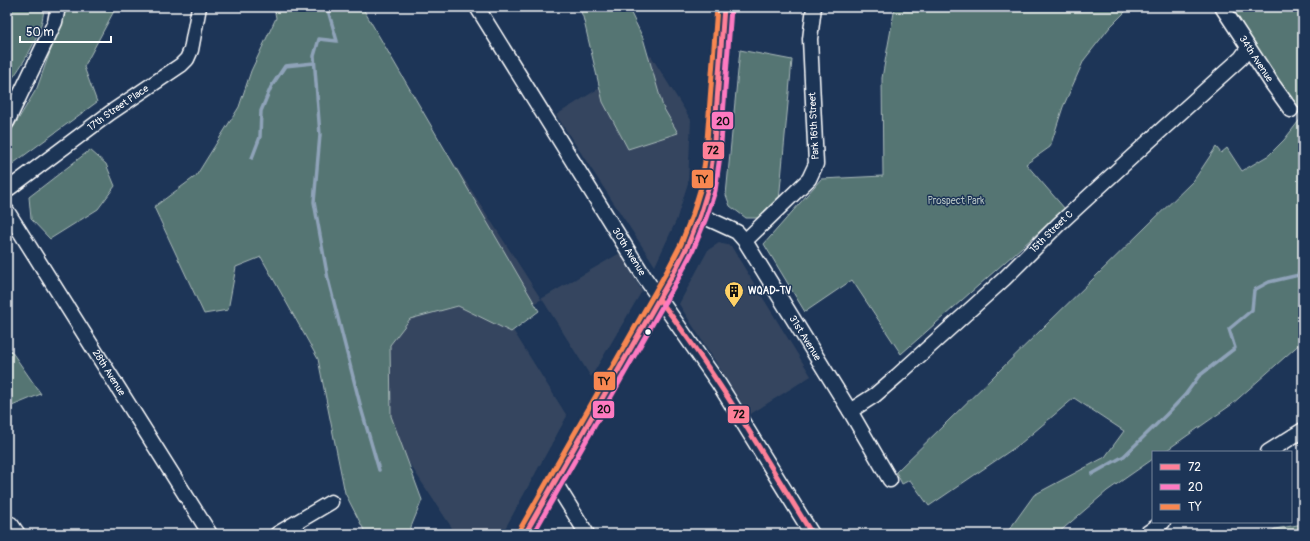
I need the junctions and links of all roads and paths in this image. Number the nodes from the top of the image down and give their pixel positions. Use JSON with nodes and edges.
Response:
{"nodes":[{"id":1,"x":58,"y":7,"type":"edge"},
{"id":2,"x":199,"y":7,"type":"edge"},
{"id":3,"x":477,"y":7,"type":"edge"},
{"id":4,"x":724,"y":7,"type":"edge"},
{"id":5,"x":814,"y":7,"type":"edge"},
{"id":6,"x":1222,"y":7,"type":"edge"},
{"id":7,"x":1248,"y":48,"type":"junction"},
{"id":8,"x":1291,"y":110,"type":"dead end"},
{"id":9,"x":7,"y":122,"type":"edge"},
{"id":10,"x":7,"y":190,"type":"edge"},
{"id":11,"x":7,"y":211,"type":"edge"},
{"id":12,"x":700,"y":215,"type":"junction"},
{"id":13,"x":745,"y":241,"type":"junction"},
{"id":14,"x":659,"y":299,"type":"junction"},
{"id":15,"x":850,"y":411,"type":"junction"},
{"id":16,"x":1303,"y":430,"type":"edge"},
{"id":17,"x":1270,"y":451,"type":"edge"},
{"id":18,"x":890,"y":480,"type":"dead end"},
{"id":19,"x":554,"y":481,"type":"junction"},
{"id":20,"x":331,"y":502,"type":"dead end"},
{"id":21,"x":1162,"y":523,"type":"edge"},
{"id":22,"x":210,"y":534,"type":"edge"},
{"id":23,"x":277,"y":534,"type":"edge"},
{"id":24,"x":524,"y":534,"type":"edge"},
{"id":25,"x":587,"y":534,"type":"edge"},
{"id":26,"x":812,"y":534,"type":"edge"},
{"id":27,"x":1146,"y":534,"type":"edge"}],
"edges":[{"from":1,"to":9,"type":"street"},
{"from":2,"to":10,"type":"street","name":"17th Street Place"},
{"from":3,"to":14,"type":"street","name":"30th Avenue"},
{"from":4,"to":12,"type":"street"},
{"from":5,"to":13,"type":"street","name":"Park 16th Street"},
{"from":6,"to":7,"type":"street","name":"34th Avenue"},
{"from":7,"to":8,"type":"street","name":"34th Avenue"},
{"from":7,"to":15,"type":"street","name":"15th Street C"},
{"from":11,"to":22,"type":"street","name":"28th Avenue"},
{"from":12,"to":13,"type":"street","name":"31st Avenue"},
{"from":12,"to":14,"type":"street"},
{"from":13,"to":15,"type":"street","name":"31st Avenue"},
{"from":14,"to":19,"type":"street"},
{"from":14,"to":26,"type":"street","name":"30th Avenue"},
{"from":15,"to":18,"type":"street","name":"31st Avenue"},
{"from":16,"to":17,"type":"street"},
{"from":19,"to":24,"type":"street"},
{"from":19,"to":25,"type":"street"},
{"from":20,"to":23,"type":"street"},
{"from":21,"to":27,"type":"street"}]}
